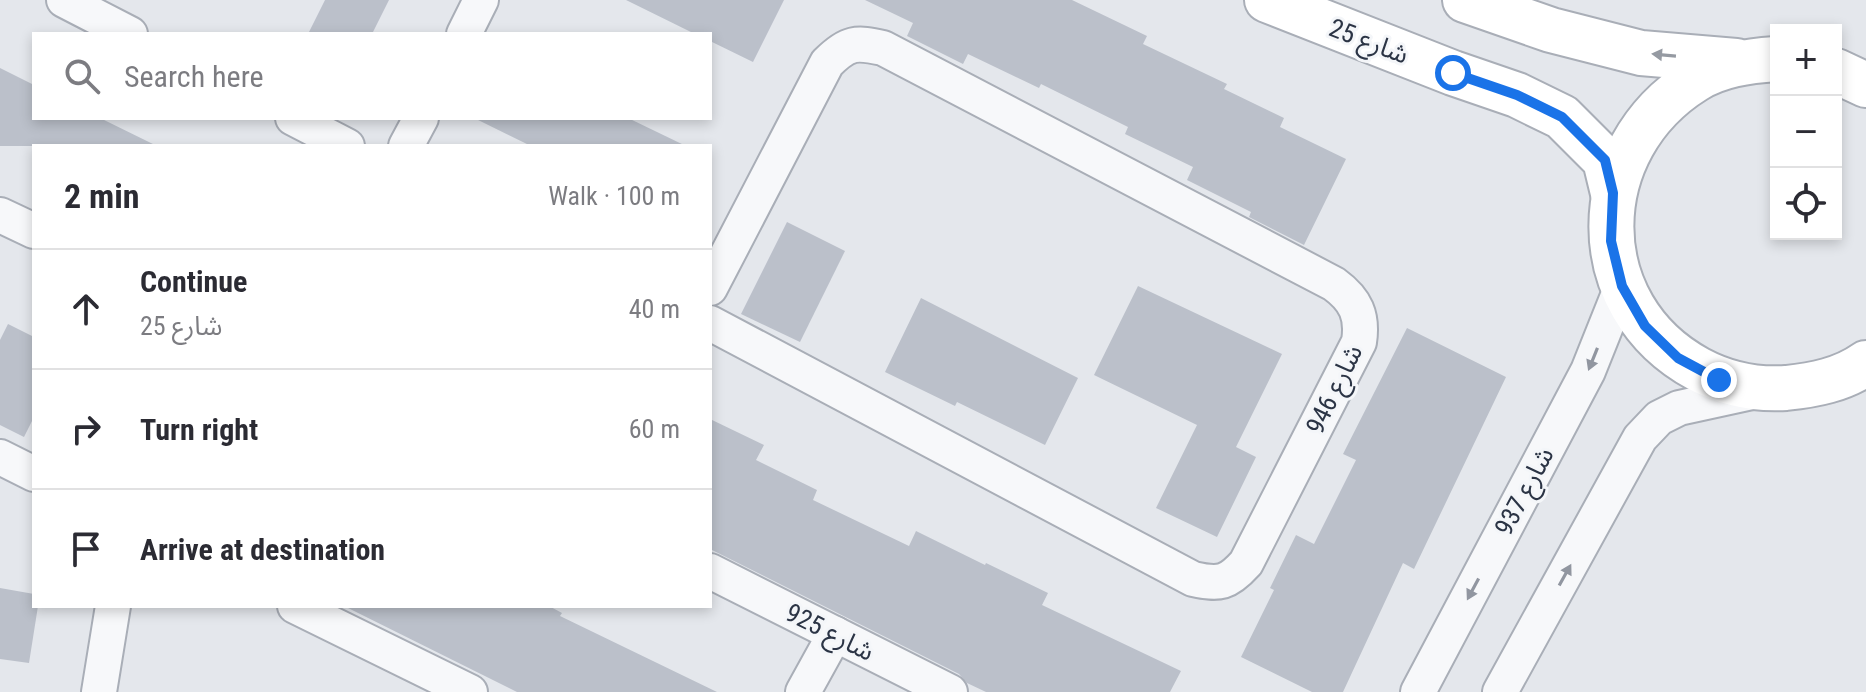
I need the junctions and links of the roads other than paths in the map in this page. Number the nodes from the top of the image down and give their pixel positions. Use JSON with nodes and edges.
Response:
{"nodes":[{"id":1,"x":64,"y":0,"type":"edge"},
{"id":2,"x":481,"y":0,"type":"edge"},
{"id":3,"x":1267,"y":0,"type":"edge"},
{"id":4,"x":1465,"y":0,"type":"edge"},
{"id":5,"x":126,"y":32,"type":"edge"},
{"id":6,"x":465,"y":32,"type":"edge"},
{"id":7,"x":1866,"y":48,"type":"edge"},
{"id":8,"x":1842,"y":57,"type":"edge"},
{"id":9,"x":1759,"y":61,"type":"edge"},
{"id":10,"x":1842,"y":74,"type":"edge"},
{"id":11,"x":1866,"y":85,"type":"edge"},
{"id":12,"x":297,"y":120,"type":"edge"},
{"id":13,"x":420,"y":120,"type":"edge"},
{"id":14,"x":343,"y":144,"type":"edge"},
{"id":15,"x":407,"y":144,"type":"edge"},
{"id":16,"x":1613,"y":193,"type":"junction"},
{"id":17,"x":0,"y":215,"type":"edge"},
{"id":18,"x":32,"y":230,"type":"edge"},
{"id":19,"x":712,"y":284,"type":"edge"},
{"id":20,"x":1622,"y":286,"type":"junction"},
{"id":21,"x":712,"y":324,"type":"edge"},
{"id":22,"x":1866,"y":363,"type":"edge"},
{"id":23,"x":1820,"y":384,"type":"junction"},
{"id":24,"x":1763,"y":390,"type":"junction"},
{"id":25,"x":1866,"y":391,"type":"edge"},
{"id":26,"x":0,"y":457,"type":"edge"},
{"id":27,"x":32,"y":473,"type":"edge"},
{"id":28,"x":712,"y":572,"type":"edge"},
{"id":29,"x":113,"y":608,"type":"edge"},
{"id":30,"x":299,"y":608,"type":"edge"},
{"id":31,"x":835,"y":634,"type":"junction"},
{"id":32,"x":433,"y":683,"type":"edge"},
{"id":33,"x":99,"y":692,"type":"edge"},
{"id":34,"x":470,"y":692,"type":"edge"},
{"id":35,"x":803,"y":692,"type":"edge"},
{"id":36,"x":950,"y":692,"type":"edge"},
{"id":37,"x":1418,"y":692,"type":"edge"},
{"id":38,"x":1500,"y":692,"type":"edge"}],
"edges":[{"from":1,"to":5,"type":"street"},
{"from":2,"to":6,"type":"street"},
{"from":3,"to":16,"type":"street","name":"شارع 25"},
{"from":9,"to":4,"type":"street","one_way":true},
{"from":7,"to":8,"type":"street"},
{"from":9,"to":16,"type":"street"},
{"from":10,"to":11,"type":"street"},
{"from":12,"to":14,"type":"street"},
{"from":13,"to":15,"type":"street"},
{"from":16,"to":20,"type":"street"},
{"from":17,"to":18,"type":"street"},
{"from":19,"to":21,"type":"street","name":"شارع 946"},
{"from":20,"to":24,"type":"street"},
{"from":20,"to":37,"type":"street","name":"شارع 937","one_way":true},
{"from":22,"to":23,"type":"street"},
{"from":23,"to":24,"type":"street"},
{"from":23,"to":25,"type":"street"},
{"from":38,"to":24,"type":"street","one_way":true},
{"from":26,"to":27,"type":"street"},
{"from":28,"to":31,"type":"street","name":"شارع 925"},
{"from":29,"to":33,"type":"street"},
{"from":30,"to":32,"type":"street"},
{"from":31,"to":35,"type":"street"},
{"from":31,"to":36,"type":"street","name":"شارع 925"},
{"from":32,"to":34,"type":"street"}]}
